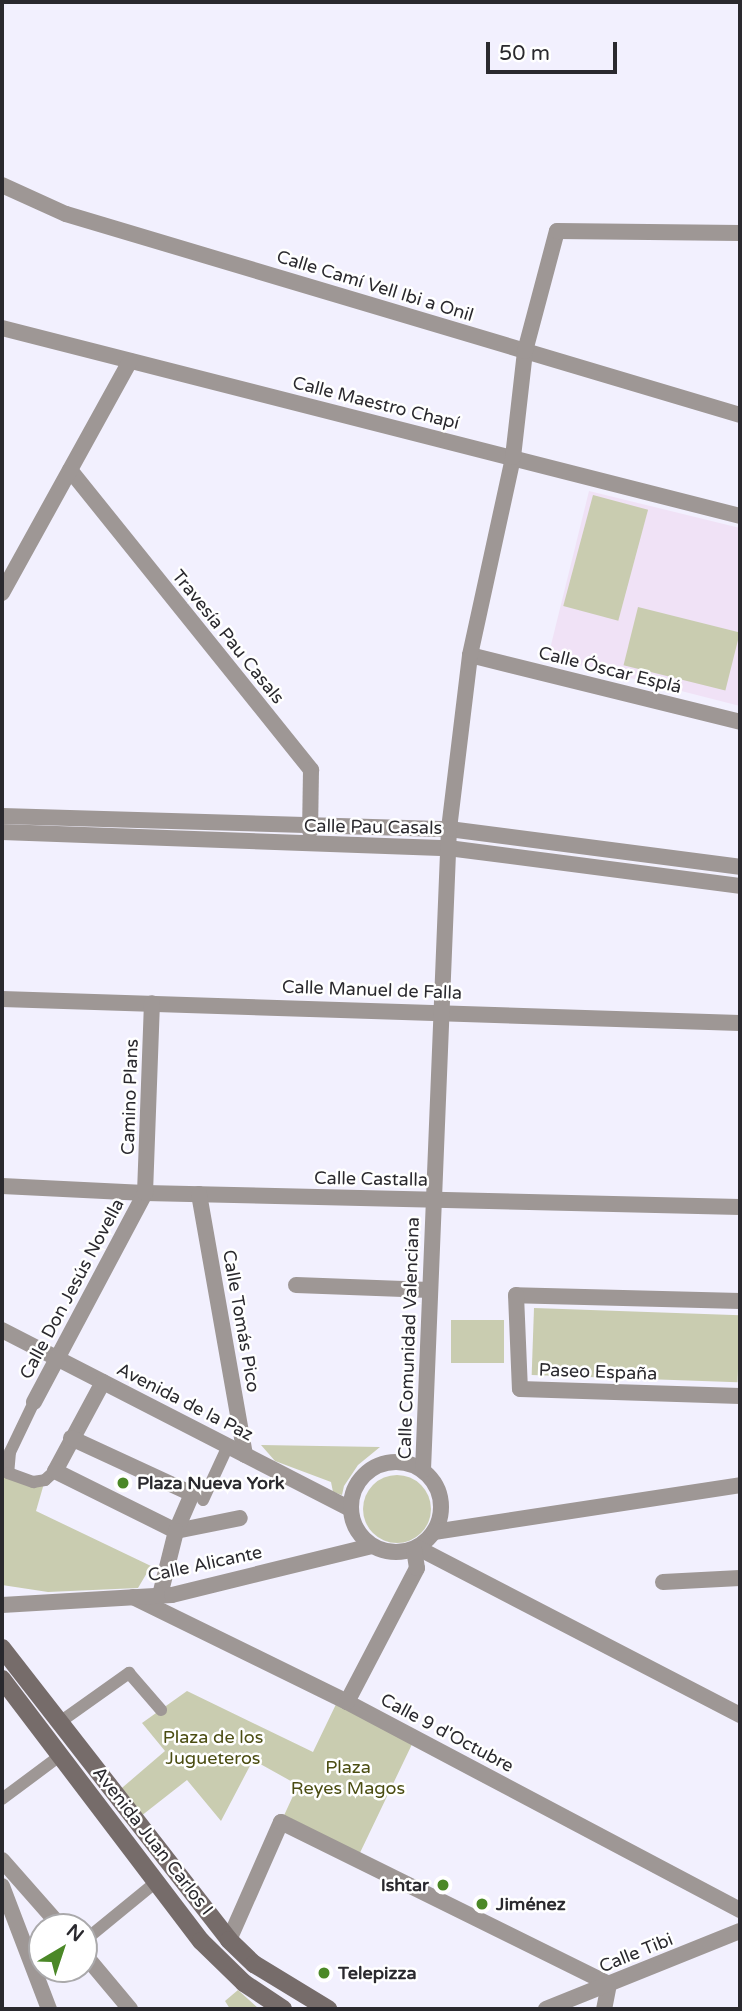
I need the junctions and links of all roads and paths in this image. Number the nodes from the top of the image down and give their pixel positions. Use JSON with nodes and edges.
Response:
{"nodes":[{"id":1,"x":2,"y":186,"type":"edge"},
{"id":2,"x":740,"y":233,"type":"edge"},
{"id":3,"x":2,"y":328,"type":"edge"},
{"id":4,"x":525,"y":351,"type":"junction"},
{"id":5,"x":130,"y":361,"type":"junction"},
{"id":6,"x":740,"y":415,"type":"edge"},
{"id":7,"x":513,"y":457,"type":"junction"},
{"id":8,"x":69,"y":470,"type":"junction"},
{"id":9,"x":740,"y":516,"type":"edge"},
{"id":10,"x":2,"y":593,"type":"edge"},
{"id":11,"x":470,"y":655,"type":"junction"},
{"id":12,"x":740,"y":722,"type":"edge"},
{"id":13,"x":2,"y":816,"type":"edge"},
{"id":14,"x":310,"y":823,"type":"junction"},
{"id":15,"x":449,"y":829,"type":"junction"},
{"id":16,"x":2,"y":832,"type":"edge"},
{"id":17,"x":309,"y":845,"type":"junction"},
{"id":18,"x":448,"y":848,"type":"junction"},
{"id":19,"x":740,"y":867,"type":"edge"},
{"id":20,"x":740,"y":887,"type":"edge"},
{"id":21,"x":2,"y":999,"type":"edge"},
{"id":22,"x":152,"y":1003,"type":"junction"},
{"id":23,"x":440,"y":1011,"type":"junction"},
{"id":24,"x":740,"y":1023,"type":"edge"},
{"id":25,"x":2,"y":1186,"type":"edge"},
{"id":26,"x":145,"y":1193,"type":"junction"},
{"id":27,"x":199,"y":1194,"type":"junction"},
{"id":28,"x":433,"y":1199,"type":"junction"},
{"id":29,"x":740,"y":1207,"type":"edge"},
{"id":30,"x":296,"y":1285,"type":"dead end"},
{"id":31,"x":430,"y":1290,"type":"junction"},
{"id":32,"x":740,"y":1301,"type":"edge"},
{"id":33,"x":2,"y":1330,"type":"edge"},
{"id":34,"x":59,"y":1359,"type":"junction"},
{"id":35,"x":103,"y":1382,"type":"junction"},
{"id":36,"x":740,"y":1396,"type":"edge"},
{"id":37,"x":34,"y":1402,"type":"joint"},
{"id":38,"x":71,"y":1438,"type":"junction"},
{"id":39,"x":228,"y":1446,"type":"junction"},
{"id":40,"x":245,"y":1455,"type":"junction"},
{"id":41,"x":423,"y":1470,"type":"junction"},
{"id":42,"x":55,"y":1471,"type":"junction"},
{"id":43,"x":740,"y":1485,"type":"edge"},
{"id":44,"x":203,"y":1500,"type":"dead end"},
{"id":45,"x":351,"y":1509,"type":"junction"},
{"id":46,"x":240,"y":1518,"type":"dead end"},
{"id":47,"x":176,"y":1531,"type":"junction"},
{"id":48,"x":434,"y":1532,"type":"junction"},
{"id":49,"x":372,"y":1546,"type":"junction"},
{"id":50,"x":416,"y":1549,"type":"junction"},
{"id":51,"x":740,"y":1578,"type":"edge"},
{"id":52,"x":663,"y":1582,"type":"dead end"},
{"id":53,"x":160,"y":1595,"type":"junction"},
{"id":54,"x":133,"y":1597,"type":"junction"},
{"id":55,"x":2,"y":1605,"type":"edge"},
{"id":56,"x":2,"y":1647,"type":"edge"},
{"id":57,"x":2,"y":1679,"type":"edge"},
{"id":58,"x":347,"y":1702,"type":"junction"},
{"id":59,"x":161,"y":1710,"type":"dead end"},
{"id":60,"x":740,"y":1715,"type":"edge"},
{"id":61,"x":60,"y":1722,"type":"junction"},
{"id":62,"x":61,"y":1755,"type":"junction"},
{"id":63,"x":2,"y":1799,"type":"edge"},
{"id":64,"x":2,"y":1860,"type":"edge"},
{"id":65,"x":156,"y":1882,"type":"junction"},
{"id":66,"x":2,"y":1886,"type":"edge"},
{"id":67,"x":740,"y":1910,"type":"edge"},
{"id":68,"x":49,"y":1913,"type":"edge"},
{"id":69,"x":98,"y":1930,"type":"edge"},
{"id":70,"x":740,"y":1931,"type":"edge"},
{"id":71,"x":229,"y":1940,"type":"junction"},
{"id":72,"x":98,"y":1971,"type":"edge"},
{"id":73,"x":609,"y":1984,"type":"junction"},
{"id":74,"x":49,"y":2009,"type":"edge"},
{"id":75,"x":130,"y":2009,"type":"edge"},
{"id":76,"x":283,"y":2009,"type":"edge"},
{"id":77,"x":328,"y":2009,"type":"edge"},
{"id":78,"x":546,"y":2009,"type":"edge"},
{"id":79,"x":604,"y":2009,"type":"edge"}],
"edges":[{"from":1,"to":4,"type":"street","name":"Calle Camí Vell Ibi a Onil"},
{"from":2,"to":4,"type":"street","name":"Calle Comunidad Valenciana"},
{"from":3,"to":5,"type":"street","name":"Calle Maestro Chapí"},
{"from":4,"to":6,"type":"street","name":"Calle Camí Vell Ibi a Onil"},
{"from":4,"to":7,"type":"street","name":"Calle Comunidad Valenciana"},
{"from":5,"to":7,"type":"street","name":"Calle Maestro Chapí"},
{"from":5,"to":8,"type":"street"},
{"from":7,"to":9,"type":"street","name":"Calle Maestro Chapí"},
{"from":7,"to":11,"type":"street","name":"Calle Comunidad Valenciana"},
{"from":8,"to":10,"type":"street"},
{"from":8,"to":14,"type":"street","name":"Travesía Pau Casals"},
{"from":11,"to":12,"type":"street","name":"Calle Óscar Esplá"},
{"from":11,"to":15,"type":"street","name":"Calle Comunidad Valenciana"},
{"from":13,"to":14,"type":"street","name":"Calle Pau Casals"},
{"from":14,"to":15,"type":"street","name":"Calle Pau Casals"},
{"from":14,"to":17,"type":"street","name":"Travesía Pau Casals"},
{"from":15,"to":18,"type":"street","name":"Calle Comunidad Valenciana"},
{"from":15,"to":19,"type":"street","name":"Calle Pau Casals"},
{"from":16,"to":17,"type":"street","name":"Calle Pau Casals"},
{"from":17,"to":18,"type":"street","name":"Calle Pau Casals"},
{"from":18,"to":20,"type":"street","name":"Calle Pau Casals"},
{"from":18,"to":23,"type":"street","name":"Calle Comunidad Valenciana"},
{"from":21,"to":22,"type":"street","name":"Calle Manuel de Falla"},
{"from":22,"to":23,"type":"street","name":"Calle Manuel de Falla"},
{"from":22,"to":26,"type":"street","name":"Camino Plans"},
{"from":23,"to":24,"type":"street","name":"Calle Manuel de Falla"},
{"from":23,"to":28,"type":"street","name":"Calle Comunidad Valenciana"},
{"from":25,"to":26,"type":"street","name":"Calle Castalla"},
{"from":26,"to":27,"type":"street","name":"Calle Castalla"},
{"from":26,"to":34,"type":"street","name":"Calle Don Jesús Novella"},
{"from":27,"to":28,"type":"street","name":"Calle Castalla"},
{"from":27,"to":40,"type":"street","name":"Calle Tomás Pico"},
{"from":28,"to":29,"type":"street","name":"Calle Castalla"},
{"from":28,"to":31,"type":"street","name":"Calle Comunidad Valenciana"},
{"from":30,"to":31,"type":"street"},
{"from":31,"to":41,"type":"street","name":"Calle Comunidad Valenciana"},
{"from":32,"to":36,"type":"street","name":"Paseo España"},
{"from":33,"to":34,"type":"street","name":"Avenida de la Paz"},
{"from":34,"to":35,"type":"street","name":"Avenida de la Paz"},
{"from":34,"to":37,"type":"street","name":"Calle Don Jesús Novella"},
{"from":35,"to":38,"type":"street"},
{"from":35,"to":39,"type":"street","name":"Avenida de la Paz"},
{"from":37,"to":42,"type":"street","name":"Calle Don Jesús Novella"},
{"from":38,"to":42,"type":"street"},
{"from":38,"to":47,"type":"street"},
{"from":39,"to":40,"type":"street","name":"Avenida de la Paz"},
{"from":39,"to":44,"type":"street"},
{"from":40,"to":45,"type":"street","name":"Avenida de la Paz"},
{"from":41,"to":45,"type":"street"},
{"from":41,"to":48,"type":"street"},
{"from":42,"to":47,"type":"street"},
{"from":43,"to":48,"type":"street"},
{"from":45,"to":49,"type":"street"},
{"from":46,"to":47,"type":"street"},
{"from":47,"to":53,"type":"street"},
{"from":48,"to":50,"type":"street"},
{"from":49,"to":50,"type":"street"},
{"from":49,"to":53,"type":"street","name":"Calle Alicante"},
{"from":50,"to":58,"type":"street"},
{"from":50,"to":60,"type":"street"},
{"from":51,"to":52,"type":"street"},
{"from":53,"to":54,"type":"street","name":"Calle Alicante"},
{"from":54,"to":55,"type":"street","name":"Calle Alicante"},
{"from":54,"to":58,"type":"street","name":"Calle 9 d'Octubre"},
{"from":56,"to":61,"type":"main road","name":"Avenida Juan Carlos I"},
{"from":57,"to":62,"type":"main road","name":"Avenida Juan Carlos I"},
{"from":58,"to":67,"type":"street","name":"Calle 9 d'Octubre"},
{"from":59,"to":61,"type":"street"},
{"from":61,"to":71,"type":"main road","name":"Avenida Juan Carlos I"},
{"from":62,"to":63,"type":"street"},
{"from":62,"to":65,"type":"main road","name":"Avenida Juan Carlos I"},
{"from":64,"to":68,"type":"street"},
{"from":65,"to":69,"type":"street"},
{"from":65,"to":76,"type":"main road","name":"Avenida Juan Carlos I"},
{"from":66,"to":74,"type":"street"},
{"from":70,"to":73,"type":"street","name":"Calle Tibi"},
{"from":71,"to":73,"type":"street"},
{"from":71,"to":77,"type":"main road","name":"Avenida Juan Carlos I"},
{"from":72,"to":75,"type":"street"},
{"from":73,"to":78,"type":"street","name":"Calle Tibi"},
{"from":73,"to":79,"type":"street"}]}
